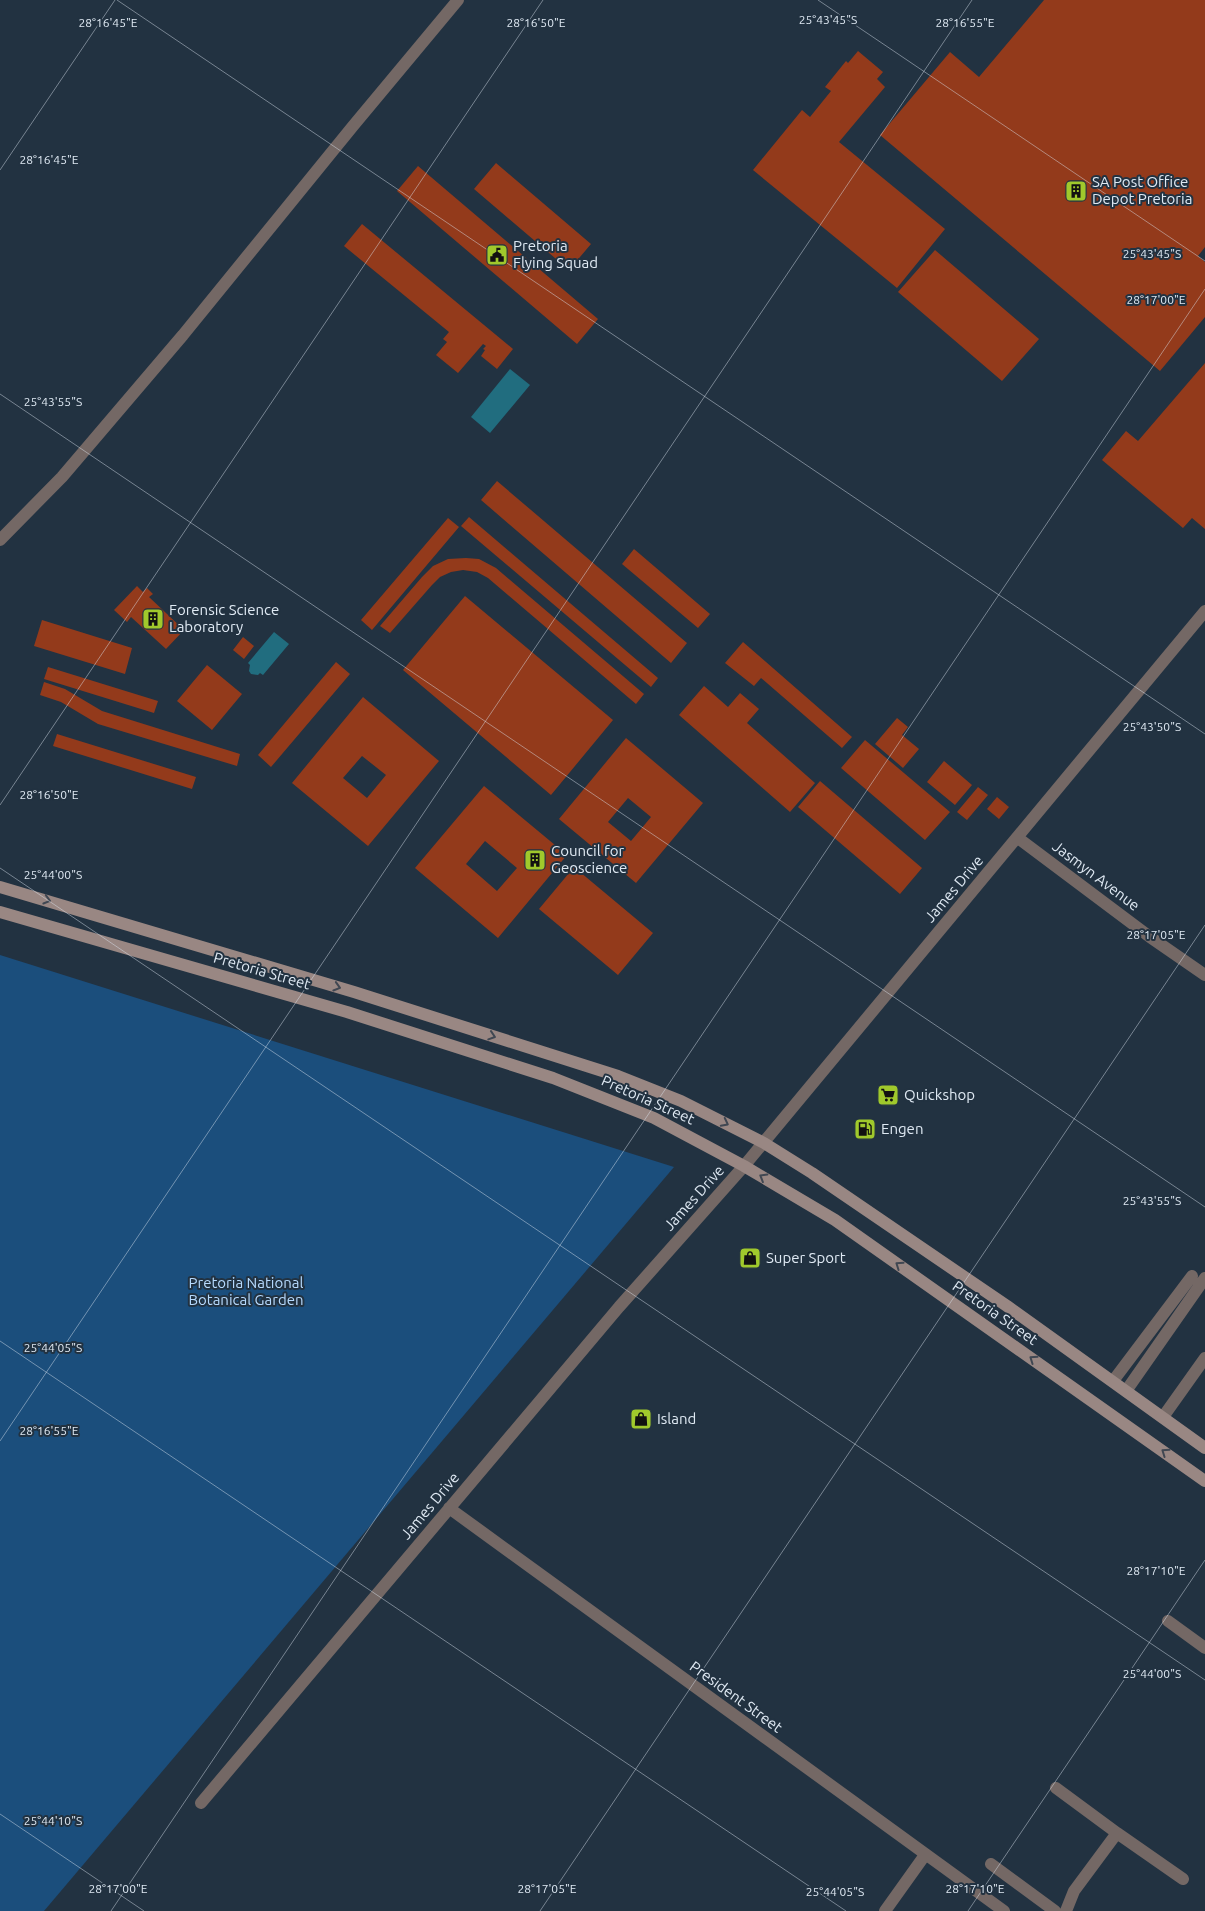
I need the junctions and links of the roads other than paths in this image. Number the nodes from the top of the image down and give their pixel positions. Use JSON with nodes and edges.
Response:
{"nodes":[{"id":1,"x":458,"y":0,"type":"edge"},
{"id":2,"x":0,"y":540,"type":"edge"},
{"id":3,"x":1205,"y":611,"type":"edge"},
{"id":4,"x":1018,"y":838,"type":"junction"},
{"id":5,"x":0,"y":887,"type":"edge"},
{"id":6,"x":0,"y":912,"type":"edge"},
{"id":7,"x":1205,"y":975,"type":"edge"},
{"id":8,"x":764,"y":1143,"type":"junction"},
{"id":9,"x":744,"y":1166,"type":"junction"},
{"id":10,"x":1192,"y":1276,"type":"dead end"},
{"id":11,"x":1205,"y":1278,"type":"edge"},
{"id":12,"x":1205,"y":1358,"type":"edge"},
{"id":13,"x":1113,"y":1382,"type":"junction"},
{"id":14,"x":1126,"y":1391,"type":"junction"},
{"id":15,"x":1163,"y":1417,"type":"junction"},
{"id":16,"x":1205,"y":1448,"type":"edge"},
{"id":17,"x":1205,"y":1480,"type":"edge"},
{"id":18,"x":449,"y":1508,"type":"junction"},
{"id":19,"x":1168,"y":1621,"type":"dead end"},
{"id":20,"x":1205,"y":1648,"type":"edge"},
{"id":21,"x":1056,"y":1788,"type":"dead end"},
{"id":22,"x":201,"y":1803,"type":"dead end"},
{"id":23,"x":1117,"y":1833,"type":"junction"},
{"id":24,"x":925,"y":1855,"type":"junction"},
{"id":25,"x":991,"y":1864,"type":"dead end"},
{"id":26,"x":1183,"y":1879,"type":"dead end"},
{"id":27,"x":885,"y":1911,"type":"edge"},
{"id":28,"x":1004,"y":1911,"type":"edge"},
{"id":29,"x":1055,"y":1911,"type":"edge"},
{"id":30,"x":1066,"y":1911,"type":"edge"}],
"edges":[{"from":1,"to":2,"type":"street"},
{"from":3,"to":4,"type":"street","name":"James Drive"},
{"from":4,"to":7,"type":"street","name":"Jasmyn Avenue"},
{"from":4,"to":8,"type":"street","name":"James Drive"},
{"from":5,"to":8,"type":"main road","name":"Pretoria Street","one_way":true},
{"from":6,"to":9,"type":"main road","name":"Pretoria Street"},
{"from":8,"to":9,"type":"street","name":"James Drive"},
{"from":8,"to":13,"type":"main road","name":"Pretoria Street"},
{"from":17,"to":9,"type":"main road","name":"Pretoria Street","one_way":true},
{"from":9,"to":18,"type":"street","name":"James Drive"},
{"from":10,"to":13,"type":"street"},
{"from":11,"to":14,"type":"street"},
{"from":12,"to":15,"type":"street"},
{"from":13,"to":14,"type":"main road","name":"Pretoria Street"},
{"from":14,"to":15,"type":"main road","name":"Pretoria Street"},
{"from":15,"to":16,"type":"main road","name":"Pretoria Street"},
{"from":18,"to":22,"type":"street","name":"James Drive"},
{"from":18,"to":24,"type":"street","name":"President Street"},
{"from":19,"to":20,"type":"street"},
{"from":21,"to":23,"type":"street"},
{"from":23,"to":26,"type":"street"},
{"from":23,"to":30,"type":"street"},
{"from":24,"to":27,"type":"street"},
{"from":24,"to":28,"type":"street","name":"President Street"},
{"from":25,"to":29,"type":"street"}]}
